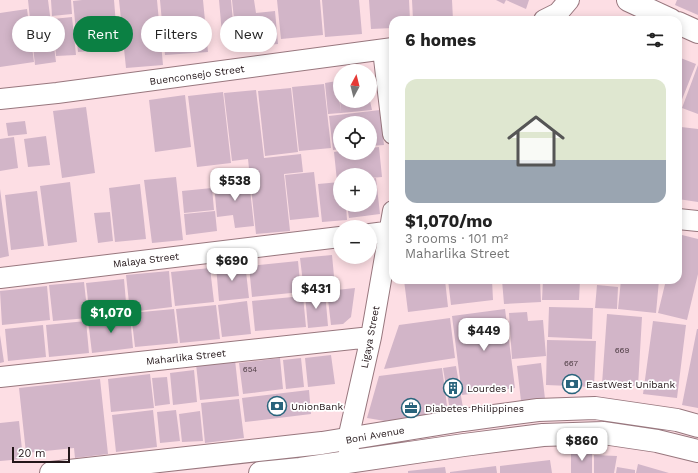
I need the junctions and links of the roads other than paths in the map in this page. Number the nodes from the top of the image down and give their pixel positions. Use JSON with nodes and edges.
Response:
{"nodes":[{"id":1,"x":569,"y":0,"type":"edge"},
{"id":2,"x":628,"y":0,"type":"edge"},
{"id":3,"x":552,"y":16,"type":"edge"},
{"id":4,"x":662,"y":16,"type":"edge"},
{"id":5,"x":682,"y":25,"type":"edge"},
{"id":6,"x":698,"y":32,"type":"edge"},
{"id":7,"x":388,"y":49,"type":"edge"},
{"id":8,"x":389,"y":66,"type":"edge"},
{"id":9,"x":0,"y":100,"type":"edge"},
{"id":10,"x":682,"y":219,"type":"edge"},
{"id":11,"x":698,"y":221,"type":"edge"},
{"id":12,"x":389,"y":231,"type":"edge"},
{"id":13,"x":377,"y":233,"type":"edge"},
{"id":14,"x":333,"y":238,"type":"edge"},
{"id":15,"x":389,"y":242,"type":"edge"},
{"id":16,"x":0,"y":278,"type":"edge"},
{"id":17,"x":372,"y":336,"type":"junction"},
{"id":18,"x":0,"y":377,"type":"edge"},
{"id":19,"x":698,"y":426,"type":"edge"},
{"id":20,"x":348,"y":439,"type":"junction"},
{"id":21,"x":698,"y":451,"type":"edge"},
{"id":22,"x":350,"y":462,"type":"junction"},
{"id":23,"x":51,"y":473,"type":"edge"},
{"id":24,"x":260,"y":473,"type":"edge"}],
"edges":[{"from":1,"to":3,"type":"street"},
{"from":2,"to":4,"type":"main road"},
{"from":5,"to":6,"type":"main road"},
{"from":7,"to":8,"type":"street"},
{"from":7,"to":9,"type":"street","name":"Buenconsejo Street"},
{"from":10,"to":11,"type":"street"},
{"from":12,"to":13,"type":"street"},
{"from":14,"to":16,"type":"street","name":"Malaya Street"},
{"from":15,"to":17,"type":"street","name":"Ligaya Street"},
{"from":17,"to":18,"type":"street","name":"Maharlika Street"},
{"from":17,"to":20,"type":"street","name":"Ligaya Street"},
{"from":19,"to":20,"type":"main road","name":"Boni Avenue"},
{"from":20,"to":22,"type":"street","name":"Ligaya Street"},
{"from":20,"to":23,"type":"main road","name":"Boni Avenue"},
{"from":21,"to":22,"type":"main road"},
{"from":22,"to":24,"type":"main road"}]}
